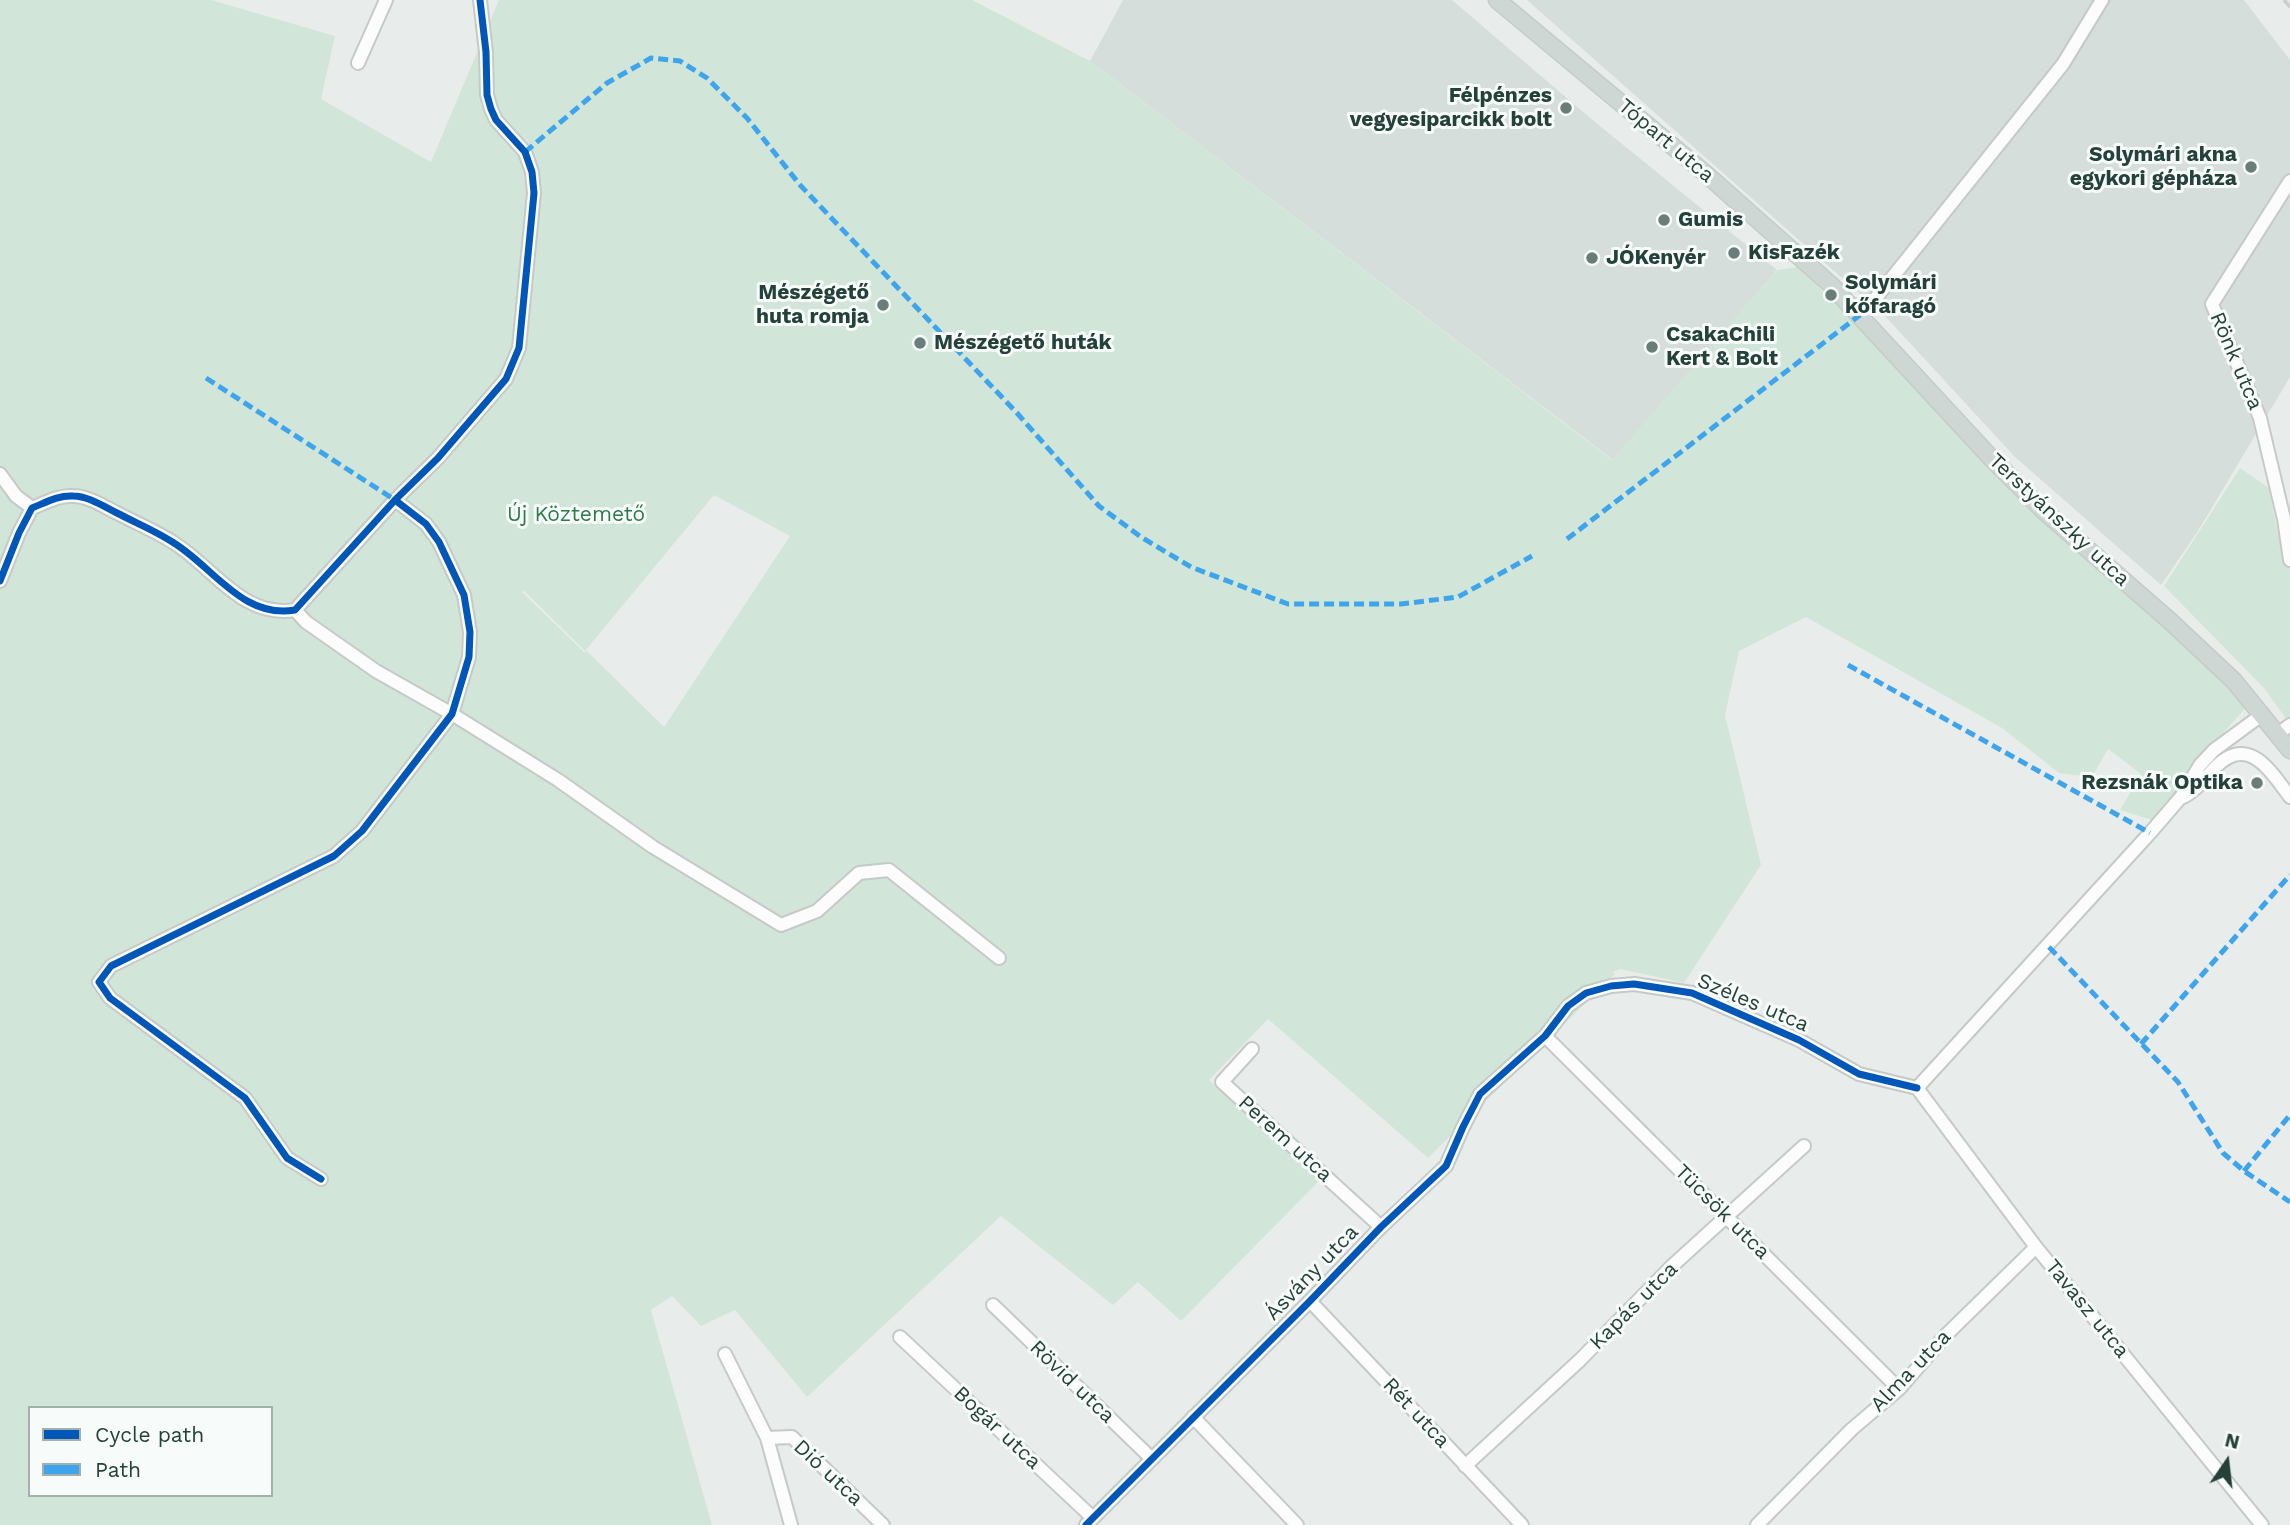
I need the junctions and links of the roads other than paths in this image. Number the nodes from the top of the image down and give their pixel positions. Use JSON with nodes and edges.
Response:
{"nodes":[{"id":1,"x":386,"y":0,"type":"edge"},
{"id":2,"x":480,"y":0,"type":"edge"},
{"id":3,"x":1497,"y":0,"type":"edge"},
{"id":4,"x":2102,"y":0,"type":"edge"},
{"id":5,"x":358,"y":63,"type":"dead end"},
{"id":6,"x":2290,"y":181,"type":"edge"},
{"id":7,"x":1831,"y":285,"type":"joint"},
{"id":8,"x":1860,"y":315,"type":"junction"},
{"id":9,"x":0,"y":474,"type":"edge"},
{"id":10,"x":396,"y":500,"type":"junction"},
{"id":11,"x":32,"y":508,"type":"junction"},
{"id":12,"x":2287,"y":514,"type":"edge"},
{"id":13,"x":2290,"y":560,"type":"edge"},
{"id":14,"x":0,"y":581,"type":"edge"},
{"id":15,"x":295,"y":610,"type":"junction"},
{"id":16,"x":452,"y":714,"type":"junction"},
{"id":17,"x":2263,"y":714,"type":"junction"},
{"id":18,"x":2284,"y":729,"type":"edge"},
{"id":19,"x":2290,"y":750,"type":"edge"},
{"id":20,"x":2181,"y":797,"type":"junction"},
{"id":21,"x":2290,"y":797,"type":"edge"},
{"id":22,"x":999,"y":958,"type":"dead end"},
{"id":23,"x":1545,"y":1036,"type":"junction"},
{"id":24,"x":1252,"y":1049,"type":"dead end"},
{"id":25,"x":1917,"y":1088,"type":"junction"},
{"id":26,"x":1804,"y":1146,"type":"dead end"},
{"id":27,"x":321,"y":1179,"type":"dead end"},
{"id":28,"x":1726,"y":1216,"type":"junction"},
{"id":29,"x":1381,"y":1227,"type":"junction"},
{"id":30,"x":2036,"y":1247,"type":"junction"},
{"id":31,"x":1310,"y":1301,"type":"junction"},
{"id":32,"x":993,"y":1306,"type":"dead end"},
{"id":33,"x":900,"y":1337,"type":"dead end"},
{"id":34,"x":725,"y":1354,"type":"dead end"},
{"id":35,"x":1899,"y":1389,"type":"junction"},
{"id":36,"x":1193,"y":1417,"type":"junction"},
{"id":37,"x":767,"y":1438,"type":"junction"},
{"id":38,"x":1152,"y":1459,"type":"junction"},
{"id":39,"x":1465,"y":1466,"type":"junction"},
{"id":40,"x":1090,"y":1522,"type":"edge"},
{"id":41,"x":792,"y":1525,"type":"edge"},
{"id":42,"x":883,"y":1525,"type":"edge"},
{"id":43,"x":1297,"y":1525,"type":"edge"},
{"id":44,"x":1522,"y":1525,"type":"edge"},
{"id":45,"x":1757,"y":1525,"type":"edge"},
{"id":46,"x":2262,"y":1525,"type":"edge"}],
"edges":[{"from":1,"to":5,"type":"street"},
{"from":2,"to":10,"type":"street"},
{"from":3,"to":7,"type":"main road","name":"Tópart utca"},
{"from":4,"to":8,"type":"street"},
{"from":6,"to":12,"type":"street","name":"Rönk utca"},
{"from":7,"to":8,"type":"main road","name":"Terstyánszky utca"},
{"from":8,"to":17,"type":"main road","name":"Terstyánszky utca"},
{"from":9,"to":11,"type":"street"},
{"from":10,"to":15,"type":"street"},
{"from":10,"to":16,"type":"street"},
{"from":11,"to":14,"type":"street"},
{"from":11,"to":15,"type":"street"},
{"from":12,"to":13,"type":"street","name":"Rönk utca"},
{"from":15,"to":16,"type":"street"},
{"from":16,"to":22,"type":"street"},
{"from":16,"to":27,"type":"street"},
{"from":17,"to":18,"type":"main road","name":"Terstyánszky utca"},
{"from":17,"to":20,"type":"street"},
{"from":18,"to":19,"type":"main road","name":"Terstyánszky utca"},
{"from":20,"to":21,"type":"street"},
{"from":20,"to":25,"type":"street"},
{"from":23,"to":25,"type":"street","name":"Széles utca"},
{"from":23,"to":28,"type":"street","name":"Tücsök utca"},
{"from":23,"to":29,"type":"street","name":"Ásvány utca"},
{"from":24,"to":29,"type":"street","name":"Perem utca"},
{"from":25,"to":30,"type":"street","name":"Tavasz utca"},
{"from":26,"to":28,"type":"street","name":"Kapás utca"},
{"from":28,"to":35,"type":"street","name":"Tücsök utca"},
{"from":28,"to":39,"type":"street","name":"Kapás utca"},
{"from":29,"to":31,"type":"street","name":"Ásvány utca"},
{"from":30,"to":35,"type":"street","name":"Alma utca"},
{"from":30,"to":46,"type":"street","name":"Tavasz utca"},
{"from":31,"to":36,"type":"street","name":"Ásvány utca"},
{"from":31,"to":39,"type":"street","name":"Rét utca"},
{"from":32,"to":38,"type":"street","name":"Rövid utca"},
{"from":33,"to":40,"type":"street","name":"Bogár utca"},
{"from":34,"to":37,"type":"street"},
{"from":35,"to":45,"type":"street","name":"Alma utca"},
{"from":36,"to":38,"type":"street","name":"Ásvány utca"},
{"from":36,"to":43,"type":"street"},
{"from":37,"to":41,"type":"street"},
{"from":37,"to":42,"type":"street","name":"Dió utca"},
{"from":38,"to":40,"type":"street","name":"Ásvány utca"},
{"from":39,"to":44,"type":"street","name":"Rét utca"}]}
